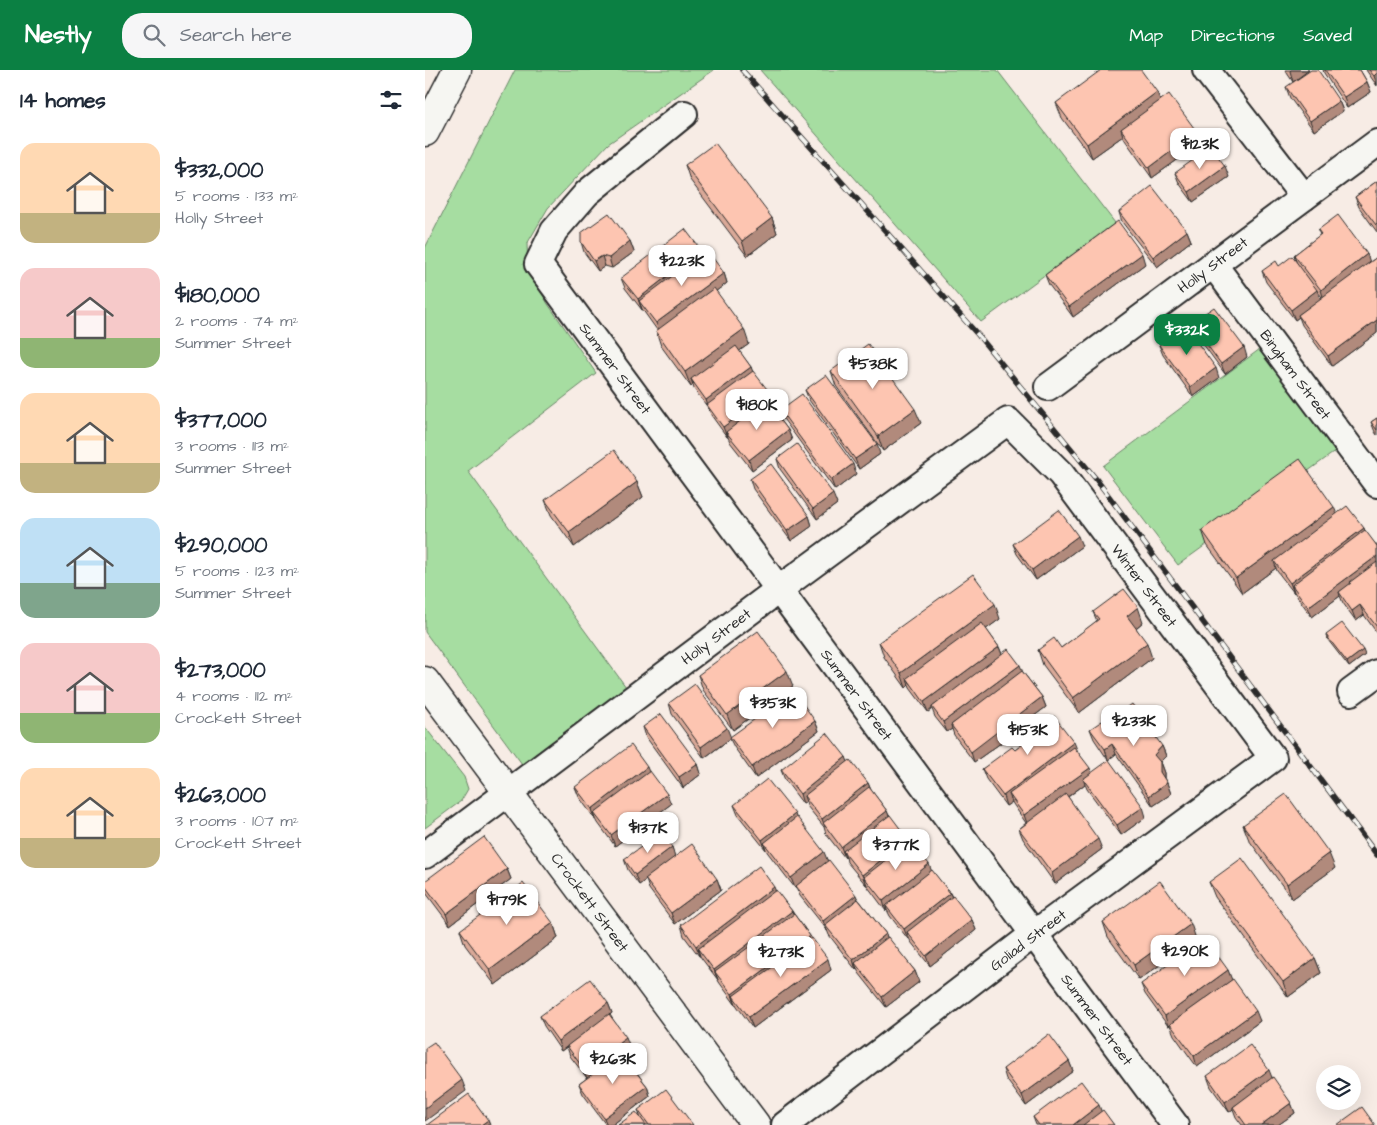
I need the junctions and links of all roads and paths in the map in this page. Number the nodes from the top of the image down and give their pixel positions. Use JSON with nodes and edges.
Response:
{"nodes":[{"id":1,"x":457,"y":70,"type":"edge"},
{"id":2,"x":1206,"y":70,"type":"edge"},
{"id":3,"x":684,"y":114,"type":"dead end"},
{"id":4,"x":425,"y":132,"type":"edge"},
{"id":5,"x":1377,"y":143,"type":"edge"},
{"id":6,"x":1304,"y":197,"type":"junction"},
{"id":7,"x":1213,"y":264,"type":"junction"},
{"id":8,"x":1048,"y":387,"type":"dead end"},
{"id":9,"x":1009,"y":421,"type":"joint"},
{"id":10,"x":1377,"y":484,"type":"edge"},
{"id":11,"x":778,"y":590,"type":"junction"},
{"id":12,"x":1377,"y":673,"type":"edge"},
{"id":13,"x":425,"y":681,"type":"edge"},
{"id":14,"x":1351,"y":692,"type":"dead end"},
{"id":15,"x":1273,"y":758,"type":"joint"},
{"id":16,"x":509,"y":792,"type":"junction"},
{"id":17,"x":425,"y":855,"type":"edge"},
{"id":18,"x":1034,"y":934,"type":"junction"},
{"id":19,"x":756,"y":1125,"type":"edge"},
{"id":20,"x":785,"y":1125,"type":"edge"},
{"id":21,"x":1175,"y":1125,"type":"edge"}],
"edges":[{"from":1,"to":4,"type":"main road"},
{"from":2,"to":6,"type":"street"},
{"from":3,"to":11,"type":"street","name":"Summer Street"},
{"from":5,"to":6,"type":"street","name":"Holly Street"},
{"from":6,"to":7,"type":"street","name":"Holly Street"},
{"from":7,"to":8,"type":"street","name":"Holly Street"},
{"from":7,"to":10,"type":"street","name":"Bingham Street"},
{"from":9,"to":11,"type":"street","name":"Holly Street"},
{"from":9,"to":15,"type":"street","name":"Winter Street"},
{"from":11,"to":16,"type":"street","name":"Holly Street"},
{"from":11,"to":18,"type":"street","name":"Summer Street"},
{"from":12,"to":14,"type":"street"},
{"from":13,"to":16,"type":"main road","name":"Crockett Street"},
{"from":15,"to":18,"type":"street","name":"Goliad Street"},
{"from":16,"to":17,"type":"street","name":"Holly Street"},
{"from":16,"to":19,"type":"main road","name":"Crockett Street"},
{"from":18,"to":20,"type":"street","name":"Goliad Street"},
{"from":18,"to":21,"type":"street","name":"Summer Street"}]}
